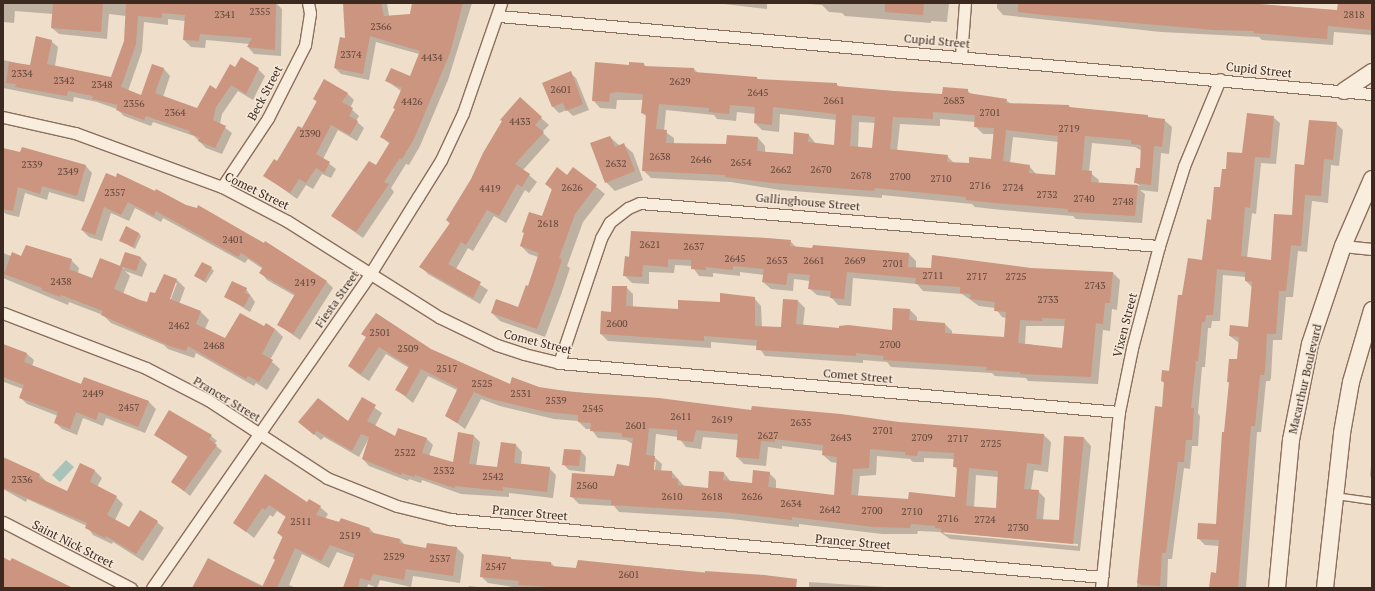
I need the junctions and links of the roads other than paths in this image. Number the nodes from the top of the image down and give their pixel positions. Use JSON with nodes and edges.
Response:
{"nodes":[{"id":1,"x":308,"y":3,"type":"edge"},
{"id":2,"x":501,"y":3,"type":"edge"},
{"id":3,"x":965,"y":3,"type":"edge"},
{"id":4,"x":499,"y":16,"type":"junction"},
{"id":5,"x":960,"y":56,"type":"junction"},
{"id":6,"x":1372,"y":72,"type":"edge"},
{"id":7,"x":1220,"y":79,"type":"junction"},
{"id":8,"x":1344,"y":91,"type":"junction"},
{"id":9,"x":1372,"y":94,"type":"edge"},
{"id":10,"x":3,"y":117,"type":"edge"},
{"id":11,"x":1372,"y":179,"type":"edge"},
{"id":12,"x":222,"y":187,"type":"junction"},
{"id":13,"x":1159,"y":246,"type":"junction"},
{"id":14,"x":1343,"y":246,"type":"junction"},
{"id":15,"x":1372,"y":249,"type":"edge"},
{"id":16,"x":370,"y":274,"type":"junction"},
{"id":17,"x":1372,"y":310,"type":"edge"},
{"id":18,"x":3,"y":313,"type":"edge"},
{"id":19,"x":560,"y":363,"type":"junction"},
{"id":20,"x":1119,"y":412,"type":"junction"},
{"id":21,"x":258,"y":433,"type":"junction"},
{"id":22,"x":1334,"y":495,"type":"junction"},
{"id":23,"x":1372,"y":501,"type":"edge"},
{"id":24,"x":3,"y":522,"type":"edge"},
{"id":25,"x":1101,"y":583,"type":"edge"},
{"id":26,"x":131,"y":588,"type":"edge"},
{"id":27,"x":152,"y":588,"type":"edge"},
{"id":28,"x":1277,"y":588,"type":"edge"},
{"id":29,"x":1325,"y":588,"type":"edge"}],
"edges":[{"from":1,"to":12,"type":"street","name":"Beck Street"},
{"from":2,"to":4,"type":"street","name":"Fiesta Street"},
{"from":3,"to":5,"type":"street"},
{"from":4,"to":5,"type":"street","name":"Cupid Street"},
{"from":4,"to":16,"type":"street","name":"Fiesta Street"},
{"from":5,"to":7,"type":"street","name":"Cupid Street"},
{"from":6,"to":8,"type":"street"},
{"from":7,"to":8,"type":"street","name":"Cupid Street"},
{"from":7,"to":13,"type":"street","name":"Vixen Street"},
{"from":8,"to":9,"type":"street","name":"Cupid Street"},
{"from":10,"to":12,"type":"street","name":"Comet Street"},
{"from":11,"to":14,"type":"street","name":"Macarthur Boulevard"},
{"from":12,"to":16,"type":"street","name":"Comet Street"},
{"from":13,"to":19,"type":"street","name":"Gallinghouse Street"},
{"from":13,"to":20,"type":"street","name":"Vixen Street"},
{"from":14,"to":15,"type":"street"},
{"from":14,"to":28,"type":"street","name":"Macarthur Boulevard"},
{"from":16,"to":19,"type":"street","name":"Comet Street"},
{"from":16,"to":21,"type":"street","name":"Fiesta Street"},
{"from":17,"to":22,"type":"street"},
{"from":18,"to":21,"type":"street","name":"Prancer Street"},
{"from":19,"to":20,"type":"street","name":"Comet Street"},
{"from":20,"to":25,"type":"street","name":"Vixen Street"},
{"from":21,"to":25,"type":"street","name":"Prancer Street"},
{"from":21,"to":27,"type":"street","name":"Fiesta Street"},
{"from":22,"to":23,"type":"lane"},
{"from":22,"to":29,"type":"street"},
{"from":24,"to":26,"type":"street","name":"Saint Nick Street"}]}
